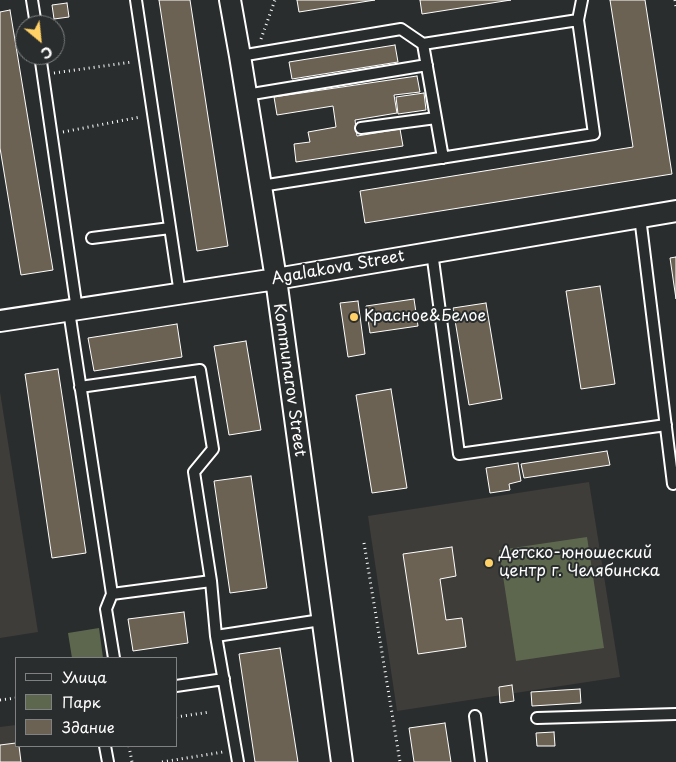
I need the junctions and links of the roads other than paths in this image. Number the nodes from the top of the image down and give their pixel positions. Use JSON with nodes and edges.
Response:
{"nodes":[{"id":1,"x":32,"y":0,"type":"edge"},
{"id":2,"x":136,"y":0,"type":"edge"},
{"id":3,"x":230,"y":0,"type":"edge"},
{"id":4,"x":582,"y":0,"type":"edge"},
{"id":5,"x":34,"y":15,"type":"edge"},
{"id":6,"x":578,"y":20,"type":"junction"},
{"id":7,"x":424,"y":44,"type":"junction"},
{"id":8,"x":248,"y":55,"type":"junction"},
{"id":9,"x":42,"y":65,"type":"edge"},
{"id":10,"x":427,"y":65,"type":"junction"},
{"id":11,"x":246,"y":95,"type":"junction"},
{"id":12,"x":436,"y":118,"type":"junction"},
{"id":13,"x":361,"y":128,"type":"dead end"},
{"id":14,"x":443,"y":158,"type":"junction"},
{"id":15,"x":261,"y":186,"type":"junction"},
{"id":16,"x":676,"y":211,"type":"edge"},
{"id":17,"x":640,"y":217,"type":"junction"},
{"id":18,"x":170,"y":228,"type":"junction"},
{"id":19,"x":92,"y":238,"type":"dead end"},
{"id":20,"x":432,"y":252,"type":"junction"},
{"id":21,"x":276,"y":279,"type":"junction"},
{"id":22,"x":180,"y":294,"type":"junction"},
{"id":23,"x":73,"y":310,"type":"junction"},
{"id":24,"x":0,"y":322,"type":"edge"},
{"id":25,"x":80,"y":387,"type":"junction"},
{"id":26,"x":666,"y":426,"type":"junction"},
{"id":27,"x":673,"y":484,"type":"dead end"},
{"id":28,"x":211,"y":581,"type":"junction"},
{"id":29,"x":112,"y":594,"type":"junction"},
{"id":30,"x":322,"y":620,"type":"junction"},
{"id":31,"x":216,"y":636,"type":"junction"},
{"id":32,"x":114,"y":657,"type":"edge"},
{"id":33,"x":224,"y":679,"type":"junction"},
{"id":34,"x":178,"y":686,"type":"edge"},
{"id":35,"x":676,"y":714,"type":"edge"},
{"id":36,"x":475,"y":716,"type":"dead end"},
{"id":37,"x":538,"y":718,"type":"dead end"},
{"id":38,"x":106,"y":747,"type":"edge"},
{"id":39,"x":108,"y":762,"type":"edge"},
{"id":40,"x":238,"y":762,"type":"edge"},
{"id":41,"x":342,"y":762,"type":"edge"},
{"id":42,"x":481,"y":762,"type":"edge"}],
"edges":[{"from":1,"to":5,"type":"lane"},
{"from":2,"to":18,"type":"lane"},
{"from":3,"to":8,"type":"street","name":"Kommunarov Street"},
{"from":4,"to":6,"type":"lane"},
{"from":6,"to":7,"type":"lane"},
{"from":6,"to":14,"type":"lane"},
{"from":7,"to":8,"type":"lane"},
{"from":7,"to":10,"type":"lane"},
{"from":8,"to":11,"type":"street","name":"Kommunarov Street"},
{"from":9,"to":23,"type":"lane"},
{"from":10,"to":11,"type":"lane"},
{"from":10,"to":12,"type":"lane"},
{"from":11,"to":15,"type":"street","name":"Kommunarov Street"},
{"from":12,"to":13,"type":"lane"},
{"from":12,"to":14,"type":"lane"},
{"from":14,"to":15,"type":"lane"},
{"from":15,"to":21,"type":"street","name":"Kommunarov Street"},
{"from":16,"to":17,"type":"street","name":"Agalakova Street"},
{"from":17,"to":20,"type":"street","name":"Agalakova Street"},
{"from":17,"to":26,"type":"lane"},
{"from":18,"to":19,"type":"lane"},
{"from":18,"to":22,"type":"lane"},
{"from":20,"to":21,"type":"street","name":"Agalakova Street"},
{"from":20,"to":26,"type":"lane"},
{"from":21,"to":22,"type":"street","name":"Agalakova Street"},
{"from":21,"to":30,"type":"street","name":"Kommunarov Street"},
{"from":22,"to":23,"type":"street","name":"Agalakova Street"},
{"from":23,"to":24,"type":"street","name":"Agalakova Street"},
{"from":23,"to":25,"type":"lane"},
{"from":25,"to":28,"type":"lane"},
{"from":25,"to":29,"type":"lane"},
{"from":26,"to":27,"type":"lane"},
{"from":28,"to":29,"type":"lane"},
{"from":28,"to":31,"type":"lane"},
{"from":29,"to":32,"type":"lane"},
{"from":30,"to":31,"type":"lane"},
{"from":30,"to":41,"type":"street","name":"Kommunarov Street"},
{"from":31,"to":33,"type":"lane"},
{"from":33,"to":34,"type":"lane"},
{"from":33,"to":40,"type":"lane"},
{"from":35,"to":37,"type":"lane"},
{"from":36,"to":42,"type":"lane"},
{"from":38,"to":39,"type":"lane"}]}
